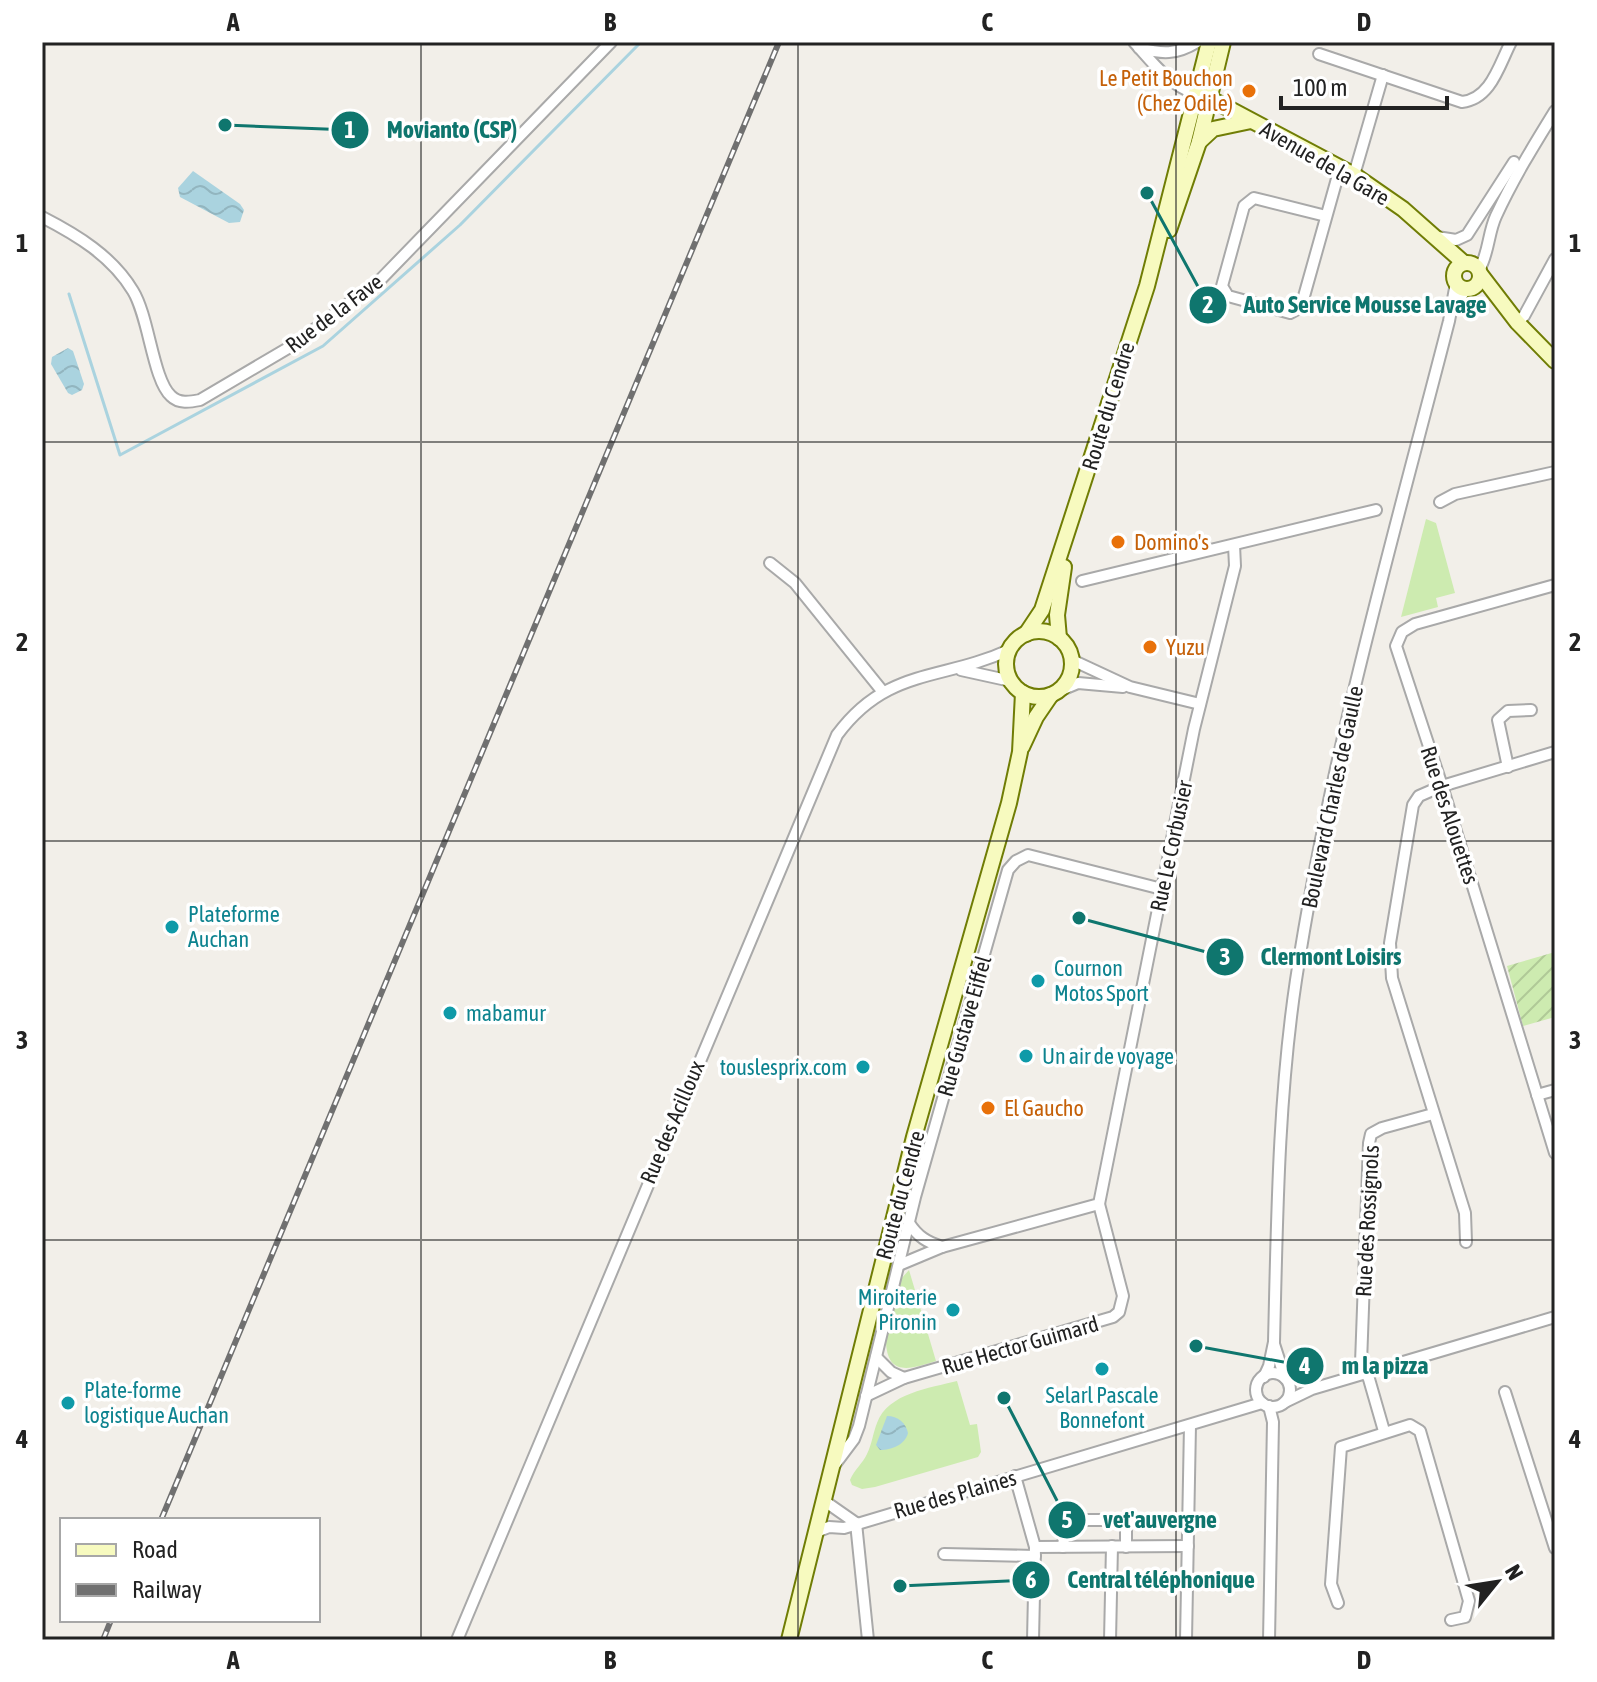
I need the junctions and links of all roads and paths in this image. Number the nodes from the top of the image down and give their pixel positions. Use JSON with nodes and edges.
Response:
{"nodes":[{"id":1,"x":611,"y":42,"type":"edge"},
{"id":2,"x":1197,"y":42,"type":"edge"},
{"id":3,"x":1209,"y":42,"type":"edge"},
{"id":4,"x":1223,"y":42,"type":"edge"},
{"id":5,"x":1511,"y":42,"type":"edge"},
{"id":6,"x":1136,"y":45,"type":"edge"},
{"id":7,"x":1319,"y":54,"type":"dead end"},
{"id":8,"x":1383,"y":75,"type":"junction"},
{"id":9,"x":1203,"y":96,"type":"junction"},
{"id":10,"x":1555,"y":111,"type":"edge"},
{"id":11,"x":1252,"y":121,"type":"junction"},
{"id":12,"x":1199,"y":142,"type":"junction"},
{"id":13,"x":1514,"y":162,"type":"dead end"},
{"id":14,"x":1347,"y":172,"type":"junction"},
{"id":15,"x":1326,"y":216,"type":"junction"},
{"id":16,"x":42,"y":217,"type":"edge"},
{"id":17,"x":1434,"y":236,"type":"junction"},
{"id":18,"x":1555,"y":259,"type":"edge"},
{"id":19,"x":1468,"y":277,"type":"junction"},
{"id":20,"x":1147,"y":286,"type":"junction"},
{"id":21,"x":1515,"y":319,"type":"junction"},
{"id":22,"x":1555,"y":361,"type":"edge"},
{"id":23,"x":1555,"y":472,"type":"edge"},
{"id":24,"x":1440,"y":502,"type":"dead end"},
{"id":25,"x":1376,"y":510,"type":"dead end"},
{"id":26,"x":1071,"y":526,"type":"junction"},
{"id":27,"x":1234,"y":545,"type":"junction"},
{"id":28,"x":770,"y":563,"type":"dead end"},
{"id":29,"x":1082,"y":581,"type":"dead end"},
{"id":30,"x":1555,"y":585,"type":"edge"},
{"id":31,"x":1026,"y":634,"type":"junction"},
{"id":32,"x":1059,"y":638,"type":"junction"},
{"id":33,"x":1009,"y":650,"type":"junction"},
{"id":34,"x":1072,"y":660,"type":"junction"},
{"id":35,"x":955,"y":669,"type":"junction"},
{"id":36,"x":1011,"y":681,"type":"junction"},
{"id":37,"x":1130,"y":687,"type":"junction"},
{"id":38,"x":883,"y":692,"type":"junction"},
{"id":39,"x":1023,"y":693,"type":"junction"},
{"id":40,"x":1055,"y":693,"type":"junction"},
{"id":41,"x":1200,"y":704,"type":"junction"},
{"id":42,"x":1531,"y":710,"type":"dead end"},
{"id":43,"x":1020,"y":752,"type":"junction"},
{"id":44,"x":1555,"y":752,"type":"edge"},
{"id":45,"x":1508,"y":767,"type":"junction"},
{"id":46,"x":1442,"y":786,"type":"junction"},
{"id":47,"x":1162,"y":889,"type":"junction"},
{"id":48,"x":1555,"y":1090,"type":"edge"},
{"id":49,"x":1537,"y":1095,"type":"junction"},
{"id":50,"x":1433,"y":1114,"type":"junction"},
{"id":51,"x":1555,"y":1153,"type":"edge"},
{"id":52,"x":1099,"y":1204,"type":"junction"},
{"id":53,"x":909,"y":1223,"type":"junction"},
{"id":54,"x":1466,"y":1242,"type":"dead end"},
{"id":55,"x":942,"y":1247,"type":"junction"},
{"id":56,"x":899,"y":1265,"type":"junction"},
{"id":57,"x":1555,"y":1317,"type":"edge"},
{"id":58,"x":1274,"y":1342,"type":"junction"},
{"id":59,"x":876,"y":1357,"type":"junction"},
{"id":60,"x":1366,"y":1372,"type":"junction"},
{"id":61,"x":904,"y":1378,"type":"junction"},
{"id":62,"x":1287,"y":1380,"type":"junction"},
{"id":63,"x":1260,"y":1381,"type":"junction"},
{"id":64,"x":1312,"y":1389,"type":"junction"},
{"id":65,"x":1505,"y":1392,"type":"dead end"},
{"id":66,"x":866,"y":1396,"type":"junction"},
{"id":67,"x":1274,"y":1404,"type":"junction"},
{"id":68,"x":1239,"y":1409,"type":"junction"},
{"id":69,"x":1190,"y":1425,"type":"junction"},
{"id":70,"x":1384,"y":1431,"type":"junction"},
{"id":71,"x":829,"y":1472,"type":"junction"},
{"id":72,"x":1015,"y":1476,"type":"junction"},
{"id":73,"x":823,"y":1500,"type":"junction"},
{"id":74,"x":856,"y":1523,"type":"junction"},
{"id":75,"x":816,"y":1532,"type":"junction"},
{"id":76,"x":1112,"y":1546,"type":"junction"},
{"id":77,"x":1188,"y":1546,"type":"junction"},
{"id":78,"x":1063,"y":1547,"type":"junction"},
{"id":79,"x":1126,"y":1547,"type":"junction"},
{"id":80,"x":1555,"y":1548,"type":"edge"},
{"id":81,"x":1035,"y":1552,"type":"junction"},
{"id":82,"x":944,"y":1554,"type":"dead end"},
{"id":83,"x":1338,"y":1603,"type":"dead end"},
{"id":84,"x":1451,"y":1620,"type":"dead end"},
{"id":85,"x":457,"y":1640,"type":"edge"},
{"id":86,"x":789,"y":1640,"type":"edge"},
{"id":87,"x":868,"y":1640,"type":"edge"},
{"id":88,"x":1033,"y":1640,"type":"edge"},
{"id":89,"x":1110,"y":1640,"type":"edge"},
{"id":90,"x":1186,"y":1640,"type":"edge"},
{"id":91,"x":1269,"y":1640,"type":"edge"}],
"edges":[{"from":1,"to":16,"type":"street","name":"Rue de la Fave"},
{"from":2,"to":6,"type":"street"},
{"from":3,"to":9,"type":"main road"},
{"from":4,"to":9,"type":"main road"},
{"from":5,"to":8,"type":"street"},
{"from":6,"to":9,"type":"street"},
{"from":7,"to":8,"type":"street"},
{"from":8,"to":14,"type":"street"},
{"from":9,"to":11,"type":"main road","name":"Avenue de la Gare"},
{"from":9,"to":12,"type":"main road","name":"Route du Cendre"},
{"from":9,"to":20,"type":"main road","name":"Route du Cendre"},
{"from":10,"to":19,"type":"street","name":"Boulevard Charles de Gaulle"},
{"from":11,"to":12,"type":"main road"},
{"from":11,"to":14,"type":"main road","name":"Avenue de la Gare"},
{"from":12,"to":20,"type":"main road","name":"Route du Cendre"},
{"from":13,"to":17,"type":"street"},
{"from":14,"to":15,"type":"street"},
{"from":14,"to":17,"type":"main road","name":"Avenue de la Gare"},
{"from":15,"to":15,"type":"street"},
{"from":17,"to":19,"type":"main road","name":"Avenue de la Gare"},
{"from":18,"to":21,"type":"street"},
{"from":19,"to":21,"type":"main road","name":"Avenue de la Gare"},
{"from":19,"to":58,"type":"street","name":"Boulevard Charles de Gaulle"},
{"from":20,"to":26,"type":"main road","name":"Route du Cendre"},
{"from":21,"to":22,"type":"main road","name":"Avenue de la Gare"},
{"from":23,"to":24,"type":"street"},
{"from":25,"to":27,"type":"street"},
{"from":26,"to":31,"type":"main road","name":"Route du Cendre"},
{"from":26,"to":32,"type":"main road","name":"Route du Cendre"},
{"from":27,"to":29,"type":"street"},
{"from":27,"to":41,"type":"street","name":"Rue Le Corbusier"},
{"from":28,"to":38,"type":"street"},
{"from":30,"to":46,"type":"street","name":"Rue des Alouettes"},
{"from":31,"to":32,"type":"main road"},
{"from":31,"to":33,"type":"main road"},
{"from":32,"to":34,"type":"main road"},
{"from":33,"to":35,"type":"street","name":"Rue des Acilloux"},
{"from":33,"to":36,"type":"main road"},
{"from":34,"to":37,"type":"street"},
{"from":34,"to":40,"type":"main road"},
{"from":35,"to":36,"type":"street","name":"Rue des Acilloux"},
{"from":35,"to":38,"type":"street","name":"Rue des Acilloux"},
{"from":36,"to":39,"type":"main road"},
{"from":37,"to":40,"type":"street"},
{"from":37,"to":41,"type":"street"},
{"from":38,"to":85,"type":"street","name":"Rue des Acilloux"},
{"from":39,"to":40,"type":"main road"},
{"from":39,"to":43,"type":"main road","name":"Route du Cendre"},
{"from":40,"to":43,"type":"main road","name":"Route du Cendre"},
{"from":41,"to":47,"type":"street","name":"Rue Le Corbusier"},
{"from":42,"to":45,"type":"street"},
{"from":43,"to":71,"type":"main road","name":"Route du Cendre"},
{"from":44,"to":45,"type":"street"},
{"from":45,"to":46,"type":"street"},
{"from":46,"to":49,"type":"street","name":"Rue des Alouettes"},
{"from":46,"to":50,"type":"street"},
{"from":47,"to":52,"type":"street","name":"Rue Le Corbusier"},
{"from":47,"to":53,"type":"street","name":"Rue Gustave Eiffel"},
{"from":48,"to":49,"type":"street"},
{"from":49,"to":51,"type":"street","name":"Rue des Alouettes"},
{"from":50,"to":54,"type":"street"},
{"from":50,"to":60,"type":"street","name":"Rue des Rossignols"},
{"from":52,"to":55,"type":"street"},
{"from":52,"to":61,"type":"street","name":"Rue Hector Guimard"},
{"from":53,"to":55,"type":"street"},
{"from":53,"to":56,"type":"street","name":"Rue Gustave Eiffel"},
{"from":55,"to":56,"type":"street"},
{"from":56,"to":59,"type":"street","name":"Rue Gustave Eiffel"},
{"from":57,"to":60,"type":"street","name":"Rue des Plaines"},
{"from":58,"to":62,"type":"street","name":"Boulevard Charles de Gaulle"},
{"from":58,"to":63,"type":"street","name":"Boulevard Charles de Gaulle"},
{"from":59,"to":61,"type":"street"},
{"from":59,"to":66,"type":"street","name":"Rue Gustave Eiffel"},
{"from":60,"to":64,"type":"street","name":"Rue des Plaines"},
{"from":60,"to":70,"type":"street"},
{"from":61,"to":66,"type":"street"},
{"from":62,"to":63,"type":"street"},
{"from":62,"to":64,"type":"street"},
{"from":62,"to":67,"type":"street"},
{"from":63,"to":67,"type":"street"},
{"from":63,"to":68,"type":"street"},
{"from":64,"to":67,"type":"street","name":"Rue des Plaines"},
{"from":65,"to":80,"type":"street"},
{"from":66,"to":71,"type":"street","name":"Rue Gustave Eiffel"},
{"from":67,"to":68,"type":"street","name":"Rue des Plaines"},
{"from":67,"to":91,"type":"street"},
{"from":68,"to":69,"type":"street","name":"Rue des Plaines"},
{"from":69,"to":72,"type":"street","name":"Rue des Plaines"},
{"from":69,"to":77,"type":"street"},
{"from":70,"to":83,"type":"street"},
{"from":70,"to":84,"type":"street"},
{"from":71,"to":73,"type":"main road","name":"Route du Cendre"},
{"from":72,"to":74,"type":"street","name":"Rue des Plaines"},
{"from":72,"to":81,"type":"street"},
{"from":73,"to":74,"type":"street"},
{"from":73,"to":75,"type":"main road","name":"Route du Cendre"},
{"from":74,"to":75,"type":"street","name":"Rue des Plaines"},
{"from":74,"to":87,"type":"street"},
{"from":75,"to":86,"type":"main road","name":"Route du Cendre"},
{"from":76,"to":78,"type":"street"},
{"from":76,"to":79,"type":"street"},
{"from":76,"to":89,"type":"street"},
{"from":77,"to":79,"type":"street"},
{"from":77,"to":90,"type":"street"},
{"from":78,"to":79,"type":"street"},
{"from":78,"to":81,"type":"street"},
{"from":81,"to":82,"type":"street"},
{"from":81,"to":88,"type":"street"}]}
